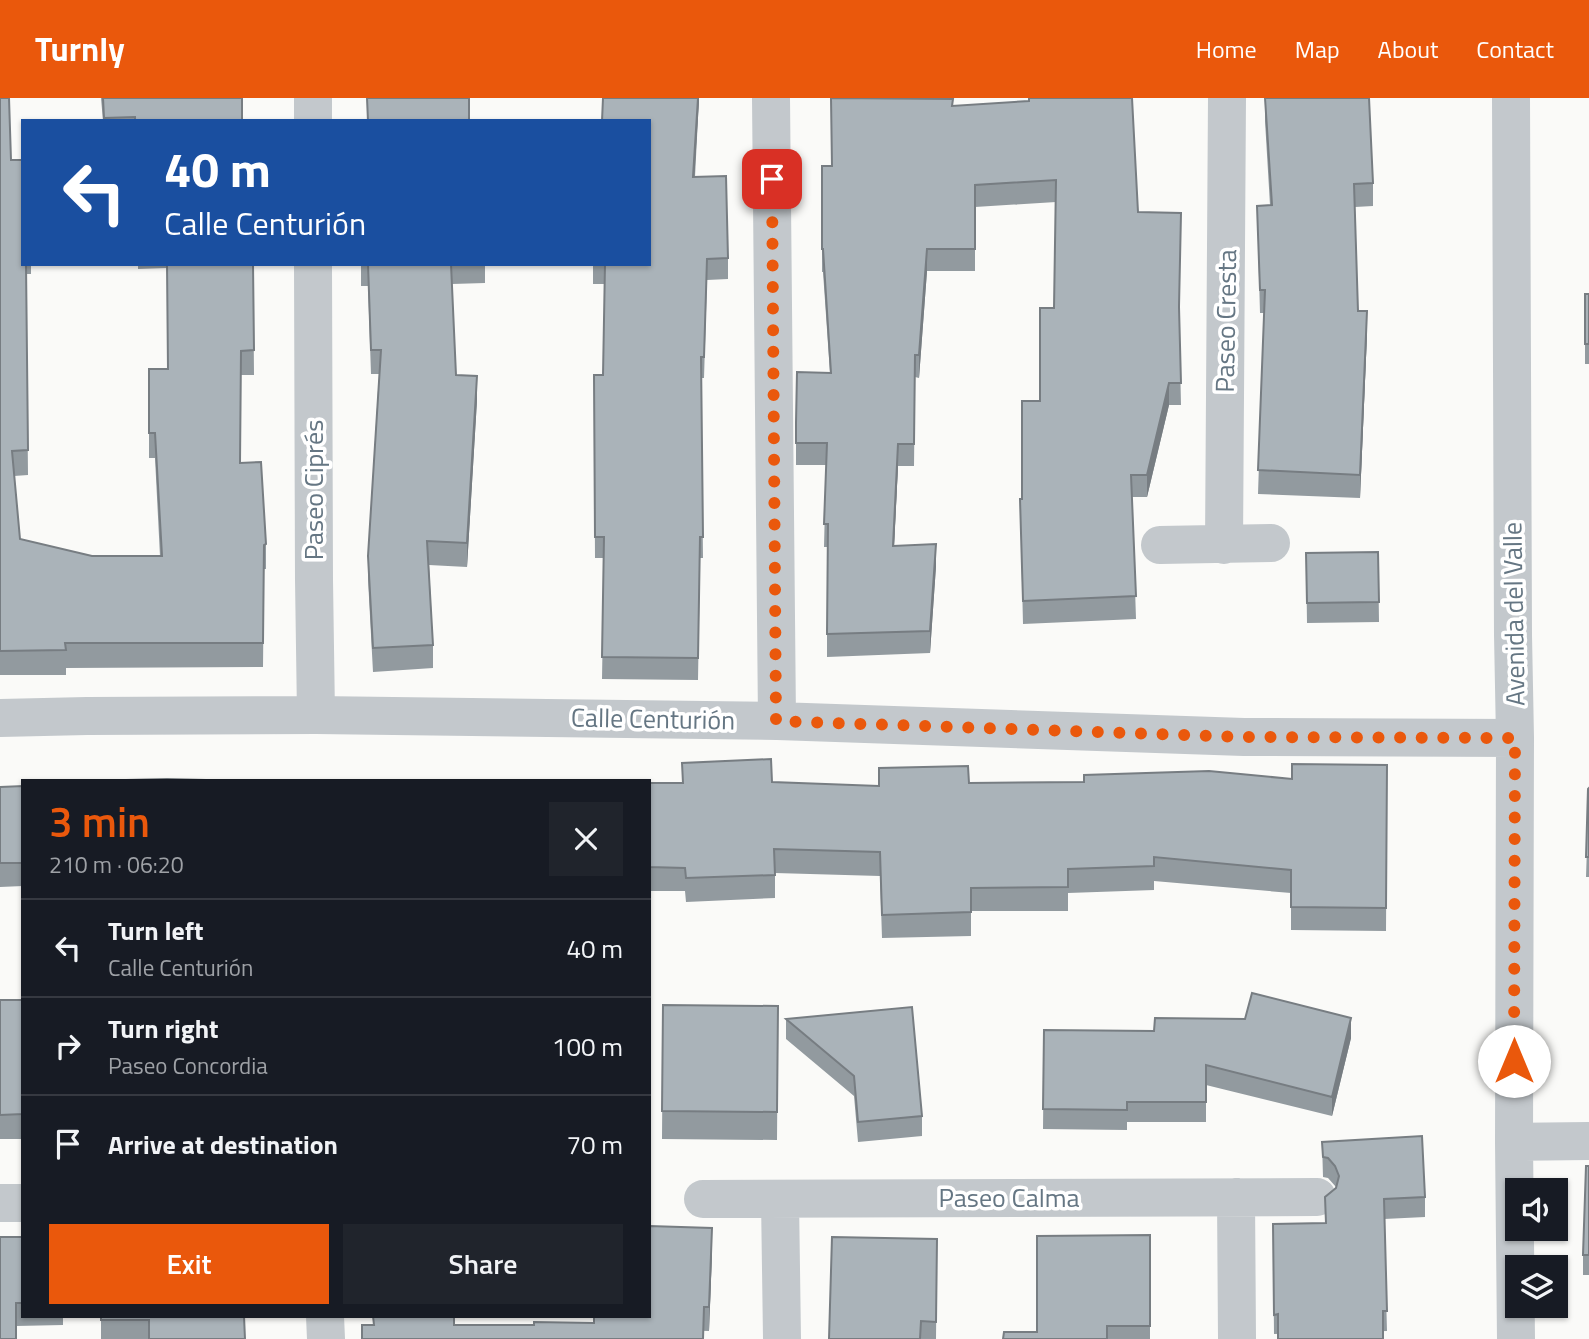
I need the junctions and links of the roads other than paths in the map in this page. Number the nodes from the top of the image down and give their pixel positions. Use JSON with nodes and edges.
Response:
{"nodes":[{"id":1,"x":313,"y":98,"type":"edge"},
{"id":2,"x":771,"y":98,"type":"edge"},
{"id":3,"x":1227,"y":98,"type":"edge"},
{"id":4,"x":1511,"y":98,"type":"edge"},
{"id":5,"x":313,"y":119,"type":"edge"},
{"id":6,"x":313,"y":266,"type":"edge"},
{"id":7,"x":1271,"y":543,"type":"dead end"},
{"id":8,"x":1160,"y":545,"type":"dead end"},
{"id":9,"x":1224,"y":545,"type":"junction"},
{"id":10,"x":316,"y":715,"type":"junction"},
{"id":11,"x":0,"y":718,"type":"edge"},
{"id":12,"x":776,"y":721,"type":"junction"},
{"id":13,"x":1515,"y":738,"type":"junction"},
{"id":14,"x":1589,"y":1141,"type":"edge"},
{"id":15,"x":1514,"y":1142,"type":"junction"},
{"id":16,"x":1236,"y":1197,"type":"junction"},
{"id":17,"x":1317,"y":1197,"type":"dead end"},
{"id":18,"x":703,"y":1199,"type":"dead end"},
{"id":19,"x":780,"y":1199,"type":"junction"},
{"id":20,"x":0,"y":1203,"type":"edge"},
{"id":21,"x":21,"y":1203,"type":"edge"},
{"id":22,"x":326,"y":1318,"type":"edge"},
{"id":23,"x":326,"y":1339,"type":"edge"},
{"id":24,"x":782,"y":1339,"type":"edge"},
{"id":25,"x":1237,"y":1339,"type":"edge"},
{"id":26,"x":1516,"y":1339,"type":"edge"}],
"edges":[{"from":1,"to":5,"type":"street"},
{"from":2,"to":12,"type":"street"},
{"from":3,"to":9,"type":"street","name":"Paseo Cresta"},
{"from":4,"to":13,"type":"street","name":"Avenida del Valle"},
{"from":6,"to":10,"type":"street","name":"Paseo Ciprés"},
{"from":7,"to":9,"type":"street"},
{"from":8,"to":9,"type":"street"},
{"from":10,"to":11,"type":"street","name":"Calle Centurión"},
{"from":10,"to":12,"type":"street","name":"Calle Centurión"},
{"from":12,"to":13,"type":"street","name":"Calle Centurión"},
{"from":13,"to":15,"type":"street","name":"Avenida del Valle"},
{"from":14,"to":15,"type":"street"},
{"from":15,"to":26,"type":"street","name":"Avenida del Valle"},
{"from":16,"to":17,"type":"street","name":"Paseo Calma"},
{"from":16,"to":19,"type":"street","name":"Paseo Calma"},
{"from":16,"to":25,"type":"street"},
{"from":18,"to":19,"type":"street","name":"Paseo Calma"},
{"from":19,"to":24,"type":"street"},
{"from":20,"to":21,"type":"street"},
{"from":22,"to":23,"type":"street"}]}
